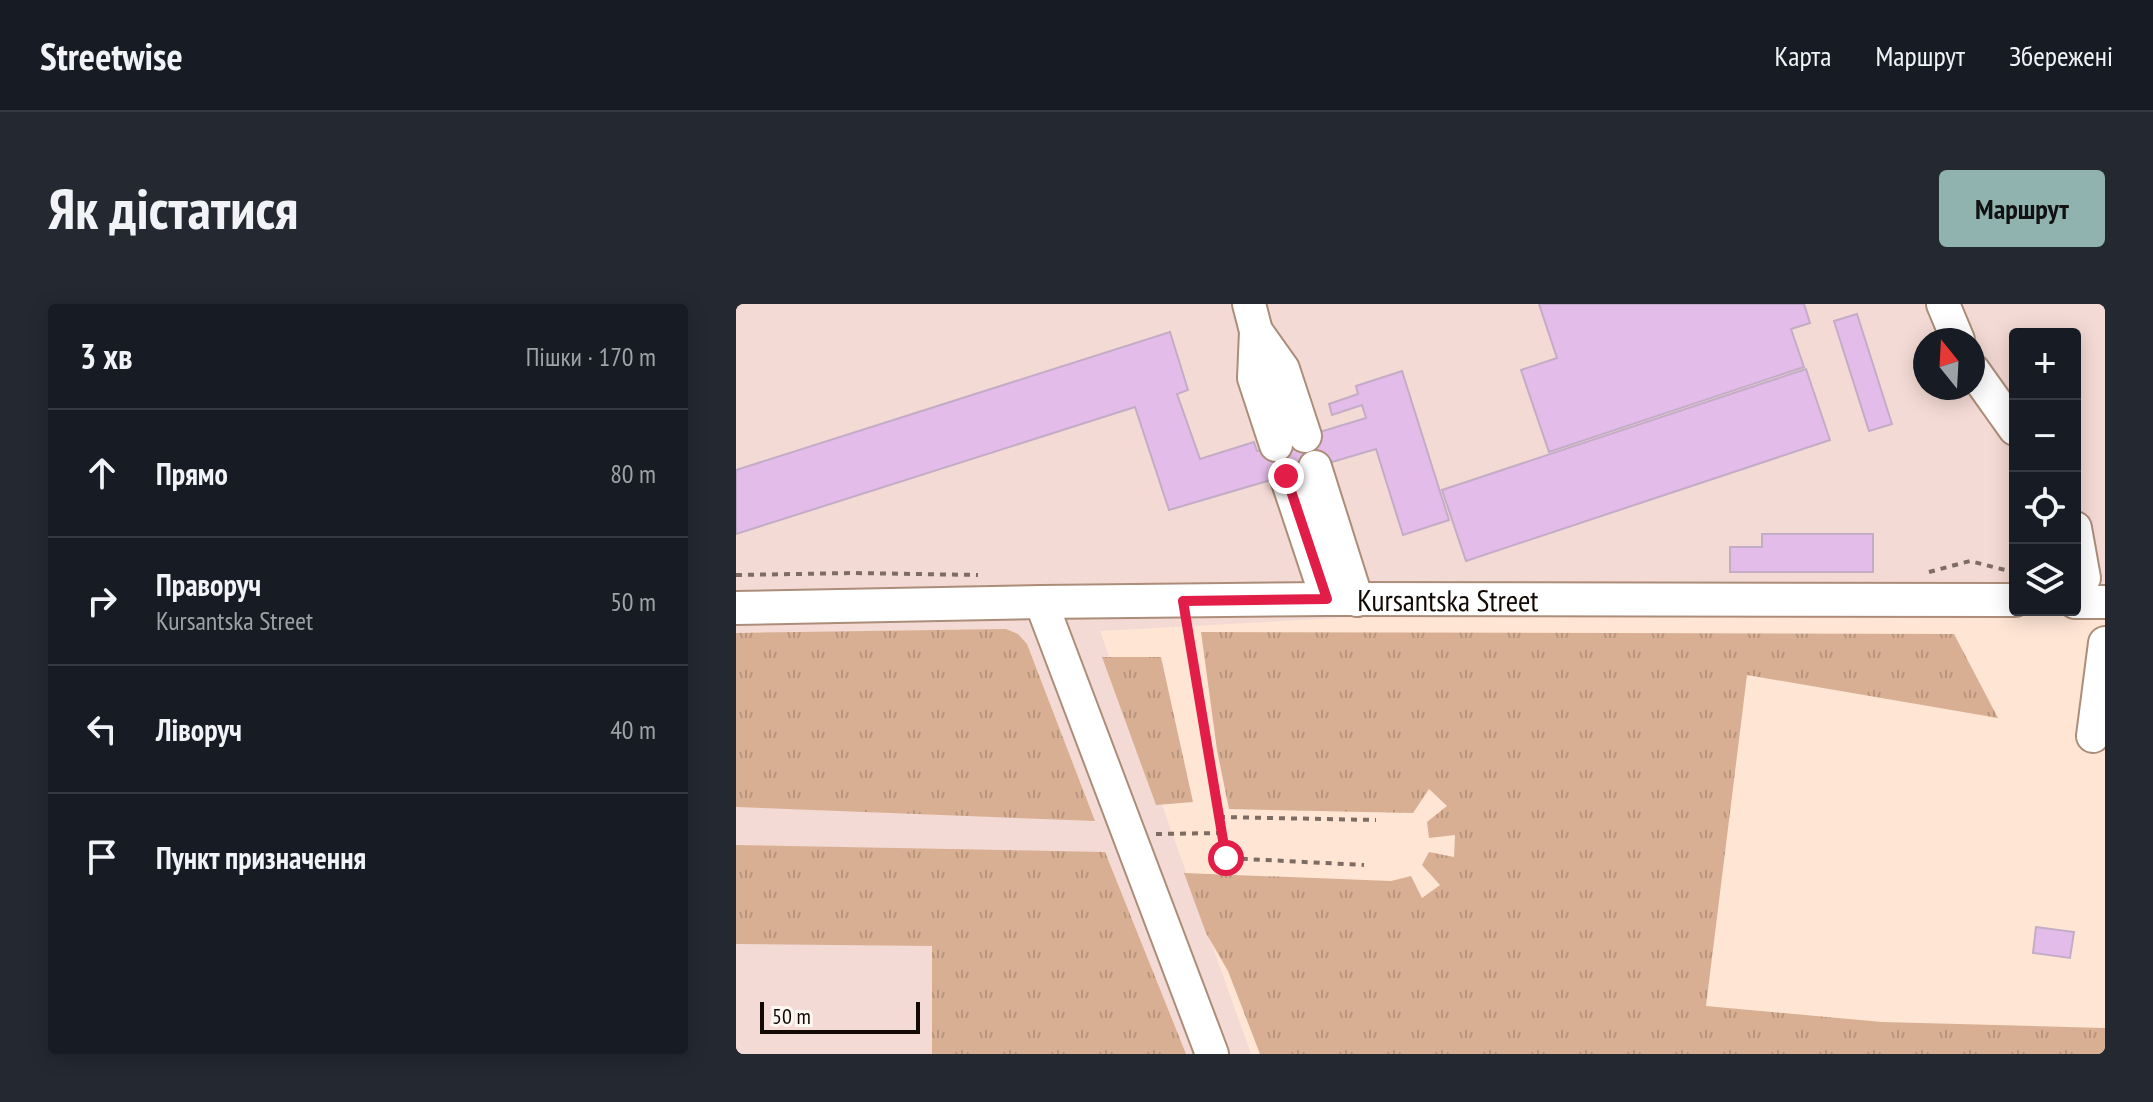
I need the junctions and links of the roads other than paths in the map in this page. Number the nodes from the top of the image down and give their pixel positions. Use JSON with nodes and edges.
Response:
{"nodes":[{"id":1,"x":1943,"y":304,"type":"edge"},
{"id":2,"x":1252,"y":317,"type":"edge"},
{"id":3,"x":1953,"y":328,"type":"edge"},
{"id":4,"x":1985,"y":387,"type":"edge"},
{"id":5,"x":2009,"y":421,"type":"edge"},
{"id":6,"x":1290,"y":441,"type":"dead end"},
{"id":7,"x":1300,"y":471,"type":"dead end"},
{"id":8,"x":2081,"y":591,"type":"edge"},
{"id":9,"x":1342,"y":600,"type":"junction"},
{"id":10,"x":2009,"y":600,"type":"edge"},
{"id":11,"x":1041,"y":602,"type":"junction"},
{"id":12,"x":2105,"y":602,"type":"edge"},
{"id":13,"x":736,"y":608,"type":"edge"},
{"id":14,"x":2105,"y":643,"type":"edge"},
{"id":15,"x":2093,"y":736,"type":"dead end"},
{"id":16,"x":1212,"y":1054,"type":"edge"}],
"edges":[{"from":1,"to":3,"type":"street"},
{"from":2,"to":6,"type":"street"},
{"from":4,"to":5,"type":"street"},
{"from":7,"to":9,"type":"street"},
{"from":8,"to":12,"type":"street"},
{"from":9,"to":10,"type":"street","name":"Kursantska Street"},
{"from":9,"to":11,"type":"street","name":"Kursantska Street"},
{"from":11,"to":13,"type":"street","name":"Kursantska Street"},
{"from":11,"to":16,"type":"street"},
{"from":14,"to":15,"type":"street"}]}
